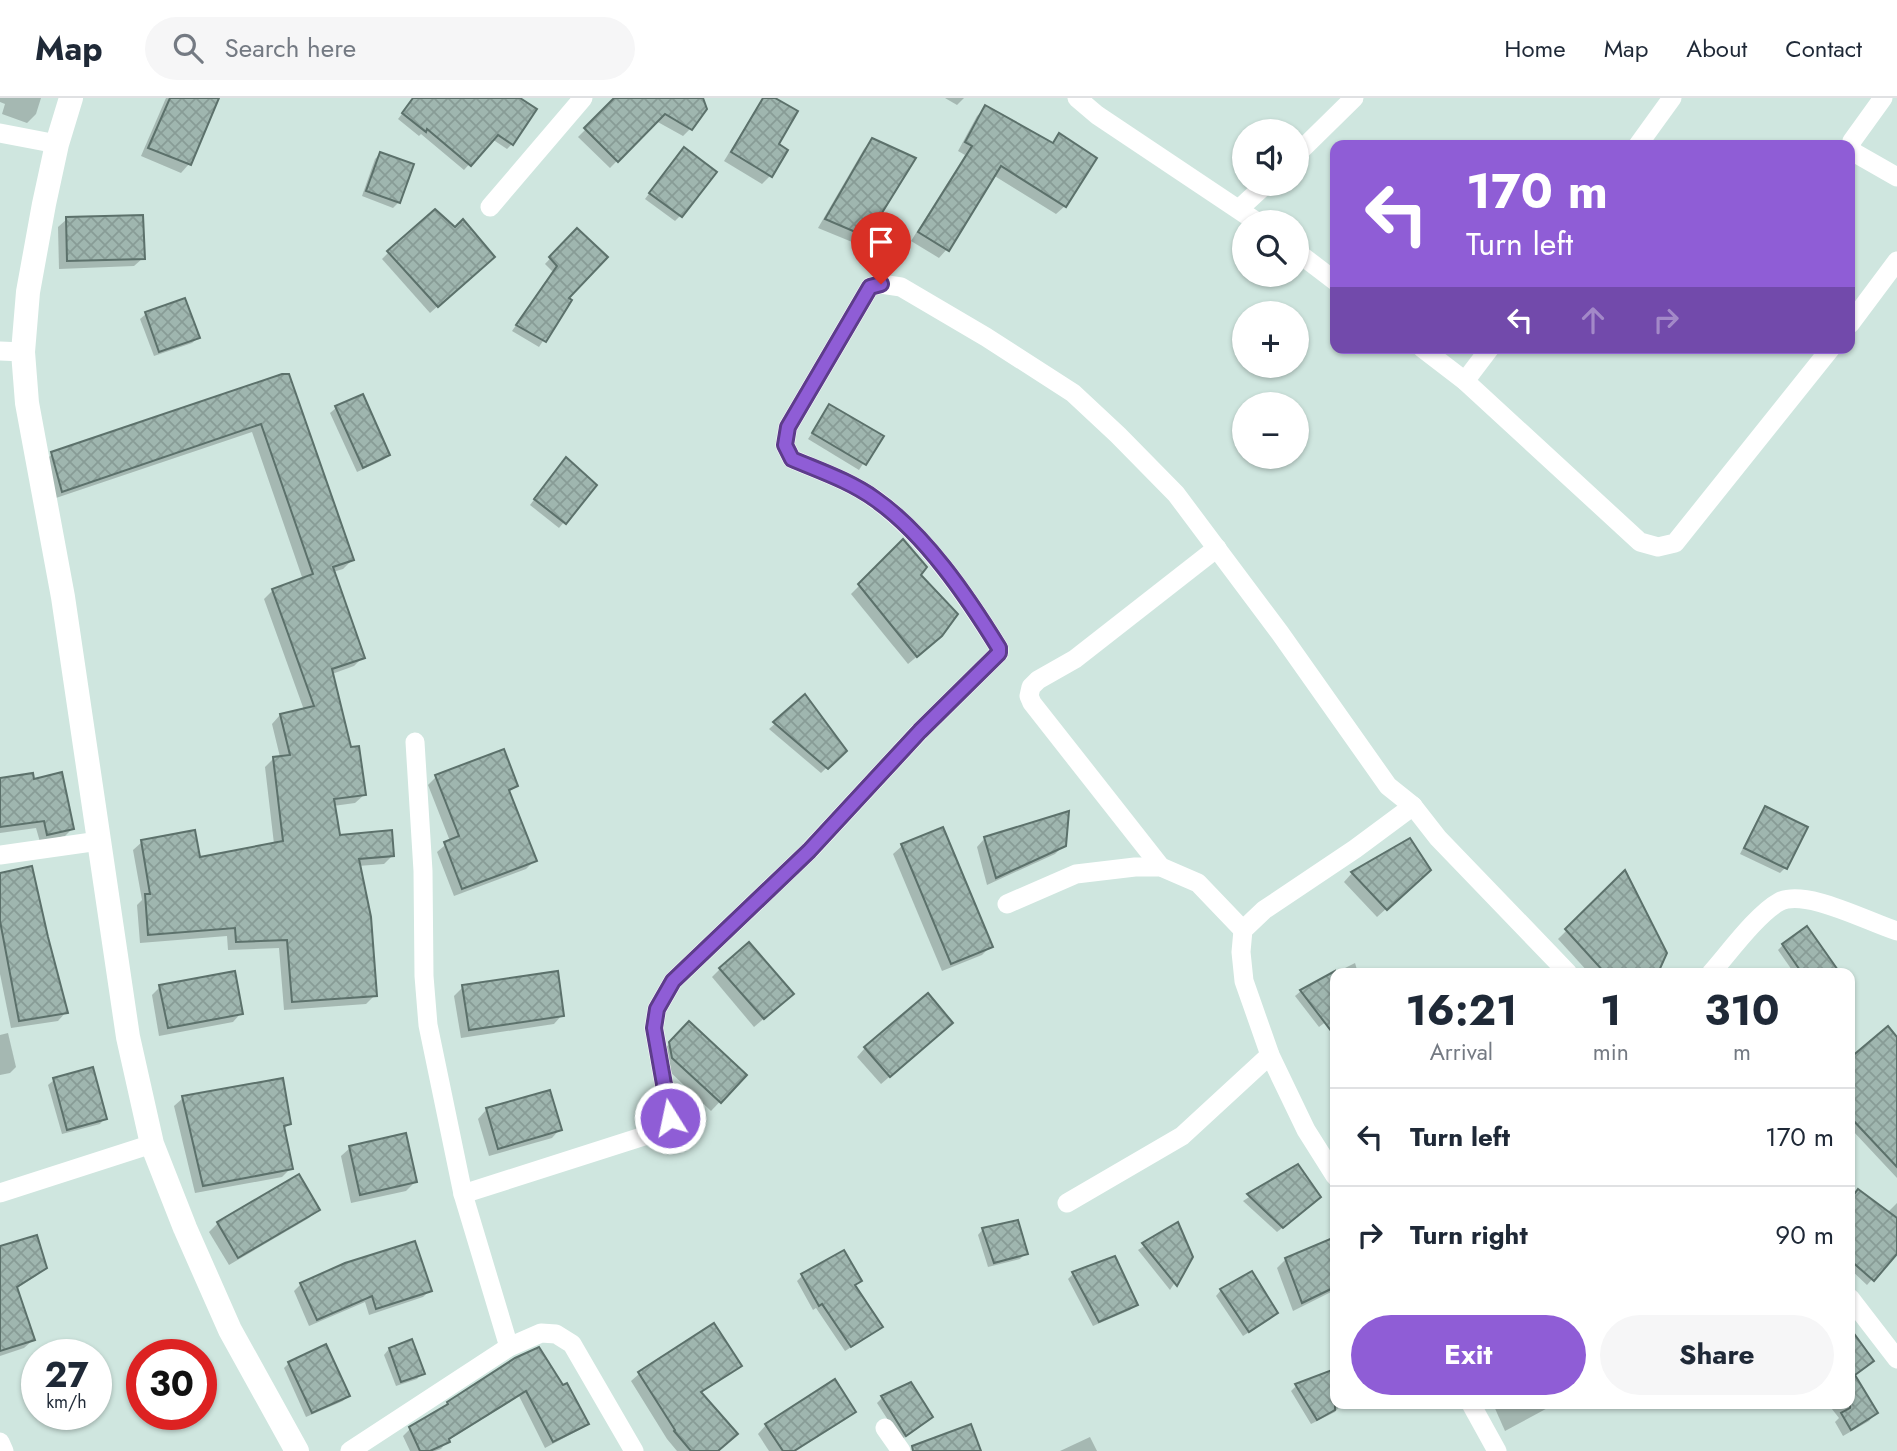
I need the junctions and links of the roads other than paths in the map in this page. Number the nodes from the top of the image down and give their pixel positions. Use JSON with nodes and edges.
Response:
{"nodes":[{"id":1,"x":71,"y":98,"type":"edge"},
{"id":2,"x":583,"y":98,"type":"edge"},
{"id":3,"x":1077,"y":98,"type":"edge"},
{"id":4,"x":1354,"y":98,"type":"edge"},
{"id":5,"x":1672,"y":98,"type":"edge"},
{"id":6,"x":1883,"y":98,"type":"edge"},
{"id":7,"x":0,"y":133,"type":"edge"},
{"id":8,"x":1642,"y":140,"type":"edge"},
{"id":9,"x":1853,"y":140,"type":"edge"},
{"id":10,"x":1309,"y":142,"type":"edge"},
{"id":11,"x":57,"y":144,"type":"junction"},
{"id":12,"x":1855,"y":153,"type":"edge"},
{"id":13,"x":1897,"y":177,"type":"edge"},
{"id":14,"x":1253,"y":196,"type":"edge"},
{"id":15,"x":490,"y":208,"type":"dead end"},
{"id":16,"x":1239,"y":209,"type":"joint"},
{"id":17,"x":1309,"y":261,"type":"edge"},
{"id":18,"x":1897,"y":261,"type":"edge"},
{"id":19,"x":1330,"y":277,"type":"edge"},
{"id":20,"x":1855,"y":317,"type":"edge"},
{"id":21,"x":12,"y":351,"type":"edge"},
{"id":22,"x":1430,"y":354,"type":"edge"},
{"id":23,"x":1485,"y":354,"type":"edge"},
{"id":24,"x":1826,"y":354,"type":"edge"},
{"id":25,"x":1465,"y":381,"type":"junction"},
{"id":26,"x":1217,"y":548,"type":"junction"},
{"id":27,"x":415,"y":742,"type":"dead end"},
{"id":28,"x":1413,"y":806,"type":"junction"},
{"id":29,"x":99,"y":841,"type":"junction"},
{"id":30,"x":0,"y":855,"type":"edge"},
{"id":31,"x":1161,"y":867,"type":"junction"},
{"id":32,"x":1007,"y":904,"type":"dead end"},
{"id":33,"x":1243,"y":930,"type":"junction"},
{"id":34,"x":1897,"y":931,"type":"edge"},
{"id":35,"x":1563,"y":968,"type":"edge"},
{"id":36,"x":1715,"y":968,"type":"edge"},
{"id":37,"x":1270,"y":1055,"type":"junction"},
{"id":38,"x":152,"y":1144,"type":"junction"},
{"id":39,"x":1330,"y":1168,"type":"edge"},
{"id":40,"x":0,"y":1193,"type":"edge"},
{"id":41,"x":463,"y":1195,"type":"junction"},
{"id":42,"x":1068,"y":1203,"type":"dead end"},
{"id":43,"x":1855,"y":1304,"type":"edge"},
{"id":44,"x":509,"y":1347,"type":"junction"},
{"id":45,"x":1897,"y":1359,"type":"edge"},
{"id":46,"x":1474,"y":1409,"type":"edge"},
{"id":47,"x":886,"y":1428,"type":"dead end"},
{"id":48,"x":0,"y":1442,"type":"edge"},
{"id":49,"x":4,"y":1451,"type":"edge"},
{"id":50,"x":297,"y":1451,"type":"edge"},
{"id":51,"x":350,"y":1451,"type":"edge"},
{"id":52,"x":635,"y":1451,"type":"edge"},
{"id":53,"x":901,"y":1451,"type":"edge"},
{"id":54,"x":1497,"y":1451,"type":"edge"}],
"edges":[{"from":1,"to":11,"type":"street"},
{"from":2,"to":15,"type":"street"},
{"from":3,"to":16,"type":"street"},
{"from":4,"to":10,"type":"street"},
{"from":5,"to":8,"type":"street"},
{"from":6,"to":9,"type":"street"},
{"from":7,"to":11,"type":"street"},
{"from":11,"to":21,"type":"street"},
{"from":12,"to":13,"type":"street"},
{"from":14,"to":16,"type":"street"},
{"from":17,"to":19,"type":"street"},
{"from":18,"to":20,"type":"street"},
{"from":21,"to":29,"type":"street"},
{"from":22,"to":25,"type":"street"},
{"from":23,"to":25,"type":"street"},
{"from":24,"to":25,"type":"street"},
{"from":26,"to":28,"type":"street"},
{"from":26,"to":31,"type":"street"},
{"from":26,"to":41,"type":"street"},
{"from":27,"to":41,"type":"street"},
{"from":28,"to":33,"type":"street"},
{"from":28,"to":35,"type":"street"},
{"from":29,"to":30,"type":"street"},
{"from":29,"to":38,"type":"street"},
{"from":31,"to":32,"type":"street"},
{"from":31,"to":33,"type":"street"},
{"from":33,"to":37,"type":"street"},
{"from":34,"to":36,"type":"street"},
{"from":37,"to":39,"type":"street"},
{"from":37,"to":42,"type":"street"},
{"from":38,"to":40,"type":"street"},
{"from":38,"to":50,"type":"street"},
{"from":41,"to":44,"type":"street"},
{"from":43,"to":45,"type":"street"},
{"from":44,"to":51,"type":"street"},
{"from":44,"to":52,"type":"street"},
{"from":46,"to":54,"type":"street"},
{"from":47,"to":53,"type":"street"},
{"from":48,"to":49,"type":"street"}]}
